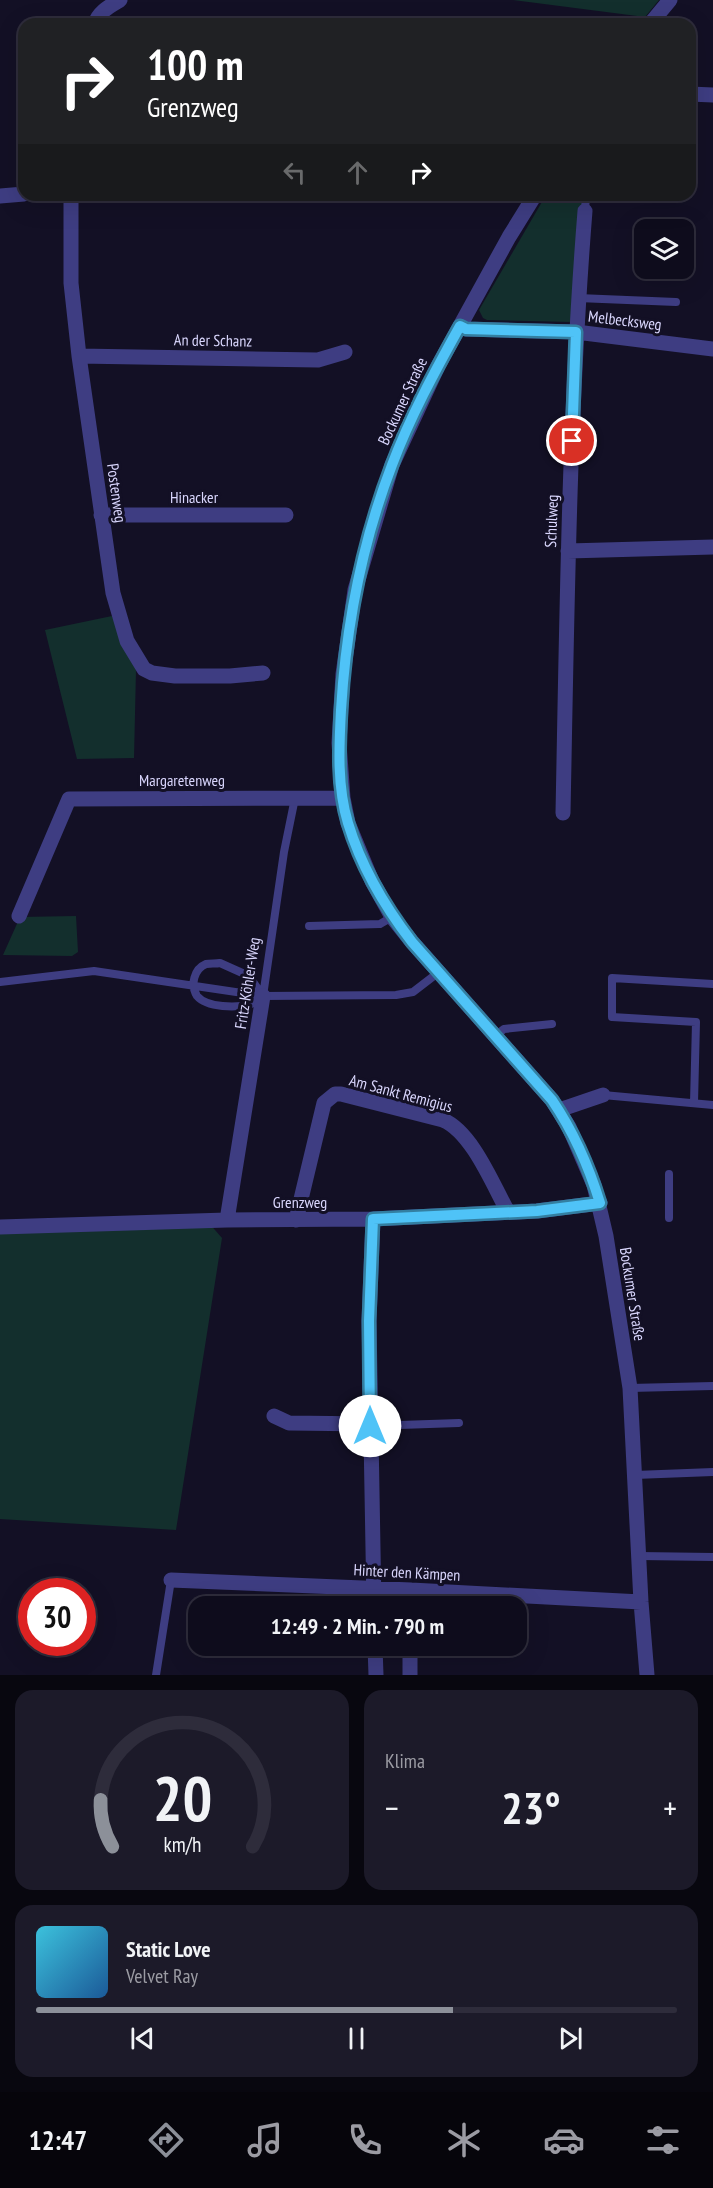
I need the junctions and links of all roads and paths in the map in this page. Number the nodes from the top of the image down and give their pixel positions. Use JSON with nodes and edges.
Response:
{"nodes":[{"id":1,"x":120,"y":0,"type":"edge"},
{"id":2,"x":670,"y":0,"type":"edge"},
{"id":3,"x":96,"y":18,"type":"edge"},
{"id":4,"x":655,"y":18,"type":"edge"},
{"id":5,"x":696,"y":94,"type":"edge"},
{"id":6,"x":713,"y":95,"type":"edge"},
{"id":7,"x":18,"y":194,"type":"edge"},
{"id":8,"x":0,"y":196,"type":"edge"},
{"id":9,"x":70,"y":201,"type":"edge"},
{"id":10,"x":531,"y":201,"type":"edge"},
{"id":11,"x":586,"y":201,"type":"edge"},
{"id":12,"x":585,"y":211,"type":"joint"},
{"id":13,"x":578,"y":298,"type":"junction"},
{"id":14,"x":676,"y":302,"type":"dead end"},
{"id":15,"x":460,"y":326,"type":"junction"},
{"id":16,"x":576,"y":332,"type":"junction"},
{"id":17,"x":713,"y":349,"type":"edge"},
{"id":18,"x":345,"y":352,"type":"dead end"},
{"id":19,"x":79,"y":356,"type":"junction"},
{"id":20,"x":101,"y":515,"type":"junction"},
{"id":21,"x":286,"y":515,"type":"dead end"},
{"id":22,"x":713,"y":547,"type":"edge"},
{"id":23,"x":568,"y":551,"type":"junction"},
{"id":24,"x":263,"y":673,"type":"dead end"},
{"id":25,"x":295,"y":798,"type":"junction"},
{"id":26,"x":343,"y":798,"type":"junction"},
{"id":27,"x":563,"y":813,"type":"dead end"},
{"id":28,"x":18,"y":916,"type":"dead end"},
{"id":29,"x":392,"y":917,"type":"junction"},
{"id":30,"x":309,"y":926,"type":"dead end"},
{"id":31,"x":439,"y":972,"type":"junction"},
{"id":32,"x":0,"y":981,"type":"edge"},
{"id":33,"x":713,"y":984,"type":"edge"},
{"id":34,"x":193,"y":987,"type":"junction"},
{"id":35,"x":264,"y":991,"type":"junction"},
{"id":36,"x":552,"y":1024,"type":"dead end"},
{"id":37,"x":495,"y":1036,"type":"junction"},
{"id":38,"x":603,"y":1095,"type":"joint"},
{"id":39,"x":694,"y":1103,"type":"junction"},
{"id":40,"x":713,"y":1105,"type":"edge"},
{"id":41,"x":559,"y":1110,"type":"junction"},
{"id":42,"x":669,"y":1174,"type":"dead end"},
{"id":43,"x":600,"y":1203,"type":"junction"},
{"id":44,"x":508,"y":1212,"type":"junction"},
{"id":45,"x":669,"y":1218,"type":"dead end"},
{"id":46,"x":373,"y":1219,"type":"junction"},
{"id":47,"x":227,"y":1220,"type":"junction"},
{"id":48,"x":296,"y":1220,"type":"junction"},
{"id":49,"x":0,"y":1227,"type":"edge"},
{"id":50,"x":713,"y":1386,"type":"edge"},
{"id":51,"x":630,"y":1388,"type":"junction"},
{"id":52,"x":274,"y":1416,"type":"dead end"},
{"id":53,"x":459,"y":1423,"type":"dead end"},
{"id":54,"x":370,"y":1425,"type":"junction"},
{"id":55,"x":713,"y":1472,"type":"edge"},
{"id":56,"x":635,"y":1475,"type":"junction"},
{"id":57,"x":639,"y":1556,"type":"junction"},
{"id":58,"x":713,"y":1557,"type":"edge"},
{"id":59,"x":171,"y":1580,"type":"joint"},
{"id":60,"x":374,"y":1588,"type":"junction"},
{"id":61,"x":411,"y":1590,"type":"junction"},
{"id":62,"x":374,"y":1596,"type":"edge"},
{"id":63,"x":411,"y":1596,"type":"edge"},
{"id":64,"x":641,"y":1602,"type":"junction"},
{"id":65,"x":375,"y":1656,"type":"edge"},
{"id":66,"x":410,"y":1656,"type":"edge"},
{"id":67,"x":156,"y":1675,"type":"edge"},
{"id":68,"x":376,"y":1675,"type":"edge"},
{"id":69,"x":410,"y":1675,"type":"edge"},
{"id":70,"x":647,"y":1675,"type":"edge"}],
"edges":[{"from":1,"to":3,"type":"street"},
{"from":2,"to":4,"type":"street"},
{"from":5,"to":6,"type":"street"},
{"from":7,"to":8,"type":"street"},
{"from":9,"to":19,"type":"street","name":"Postenweg"},
{"from":10,"to":15,"type":"street","name":"Bockumer Straße"},
{"from":11,"to":12,"type":"lane","name":"Schulweg"},
{"from":12,"to":13,"type":"street","name":"Schulweg"},
{"from":13,"to":14,"type":"lane"},
{"from":13,"to":16,"type":"street","name":"Schulweg"},
{"from":15,"to":16,"type":"street","name":"Melbecksweg"},
{"from":15,"to":26,"type":"street","name":"Bockumer Straße"},
{"from":16,"to":17,"type":"street","name":"Melbecksweg"},
{"from":16,"to":23,"type":"street","name":"Schulweg"},
{"from":18,"to":19,"type":"street","name":"An der Schanz"},
{"from":19,"to":20,"type":"street","name":"Postenweg"},
{"from":20,"to":21,"type":"street","name":"Hinacker"},
{"from":20,"to":24,"type":"street","name":"Postenweg"},
{"from":22,"to":23,"type":"street"},
{"from":23,"to":27,"type":"street","name":"Schulweg"},
{"from":25,"to":26,"type":"street"},
{"from":25,"to":28,"type":"street","name":"Margaretenweg"},
{"from":25,"to":35,"type":"lane","name":"Fritz-Köhler-Weg"},
{"from":26,"to":29,"type":"street","name":"Bockumer Straße"},
{"from":29,"to":30,"type":"lane"},
{"from":29,"to":31,"type":"street","name":"Bockumer Straße"},
{"from":31,"to":35,"type":"lane"},
{"from":31,"to":37,"type":"street","name":"Bockumer Straße"},
{"from":32,"to":34,"type":"lane"},
{"from":33,"to":39,"type":"lane"},
{"from":34,"to":35,"type":"lane"},
{"from":34,"to":35,"type":"lane"},
{"from":34,"to":35,"type":"lane"},
{"from":35,"to":47,"type":"street","name":"Fritz-Köhler-Weg"},
{"from":36,"to":37,"type":"lane"},
{"from":37,"to":41,"type":"street","name":"Bockumer Straße"},
{"from":38,"to":39,"type":"lane"},
{"from":38,"to":41,"type":"street"},
{"from":39,"to":40,"type":"lane"},
{"from":41,"to":43,"type":"street","name":"Bockumer Straße"},
{"from":42,"to":45,"type":"lane"},
{"from":43,"to":44,"type":"street","name":"Grenzweg"},
{"from":43,"to":51,"type":"street","name":"Bockumer Straße"},
{"from":44,"to":46,"type":"street","name":"Grenzweg"},
{"from":44,"to":48,"type":"street","name":"Am Sankt Remigius"},
{"from":46,"to":48,"type":"street","name":"Grenzweg"},
{"from":46,"to":54,"type":"street"},
{"from":47,"to":48,"type":"street","name":"Grenzweg"},
{"from":47,"to":49,"type":"street","name":"Grenzweg"},
{"from":50,"to":51,"type":"lane"},
{"from":51,"to":56,"type":"street","name":"Bockumer Straße"},
{"from":52,"to":54,"type":"street"},
{"from":53,"to":54,"type":"lane"},
{"from":54,"to":60,"type":"street"},
{"from":55,"to":56,"type":"lane"},
{"from":56,"to":57,"type":"street","name":"Bockumer Straße"},
{"from":57,"to":58,"type":"lane"},
{"from":57,"to":64,"type":"street","name":"Bockumer Straße"},
{"from":59,"to":60,"type":"street","name":"Hinter den Kämpen"},
{"from":59,"to":67,"type":"lane"},
{"from":60,"to":61,"type":"street","name":"Hinter den Kämpen"},
{"from":60,"to":62,"type":"street"},
{"from":61,"to":63,"type":"street"},
{"from":61,"to":64,"type":"street","name":"Hinter den Kämpen"},
{"from":64,"to":70,"type":"street","name":"Bockumer Straße"},
{"from":65,"to":68,"type":"street"},
{"from":66,"to":69,"type":"street"}]}
